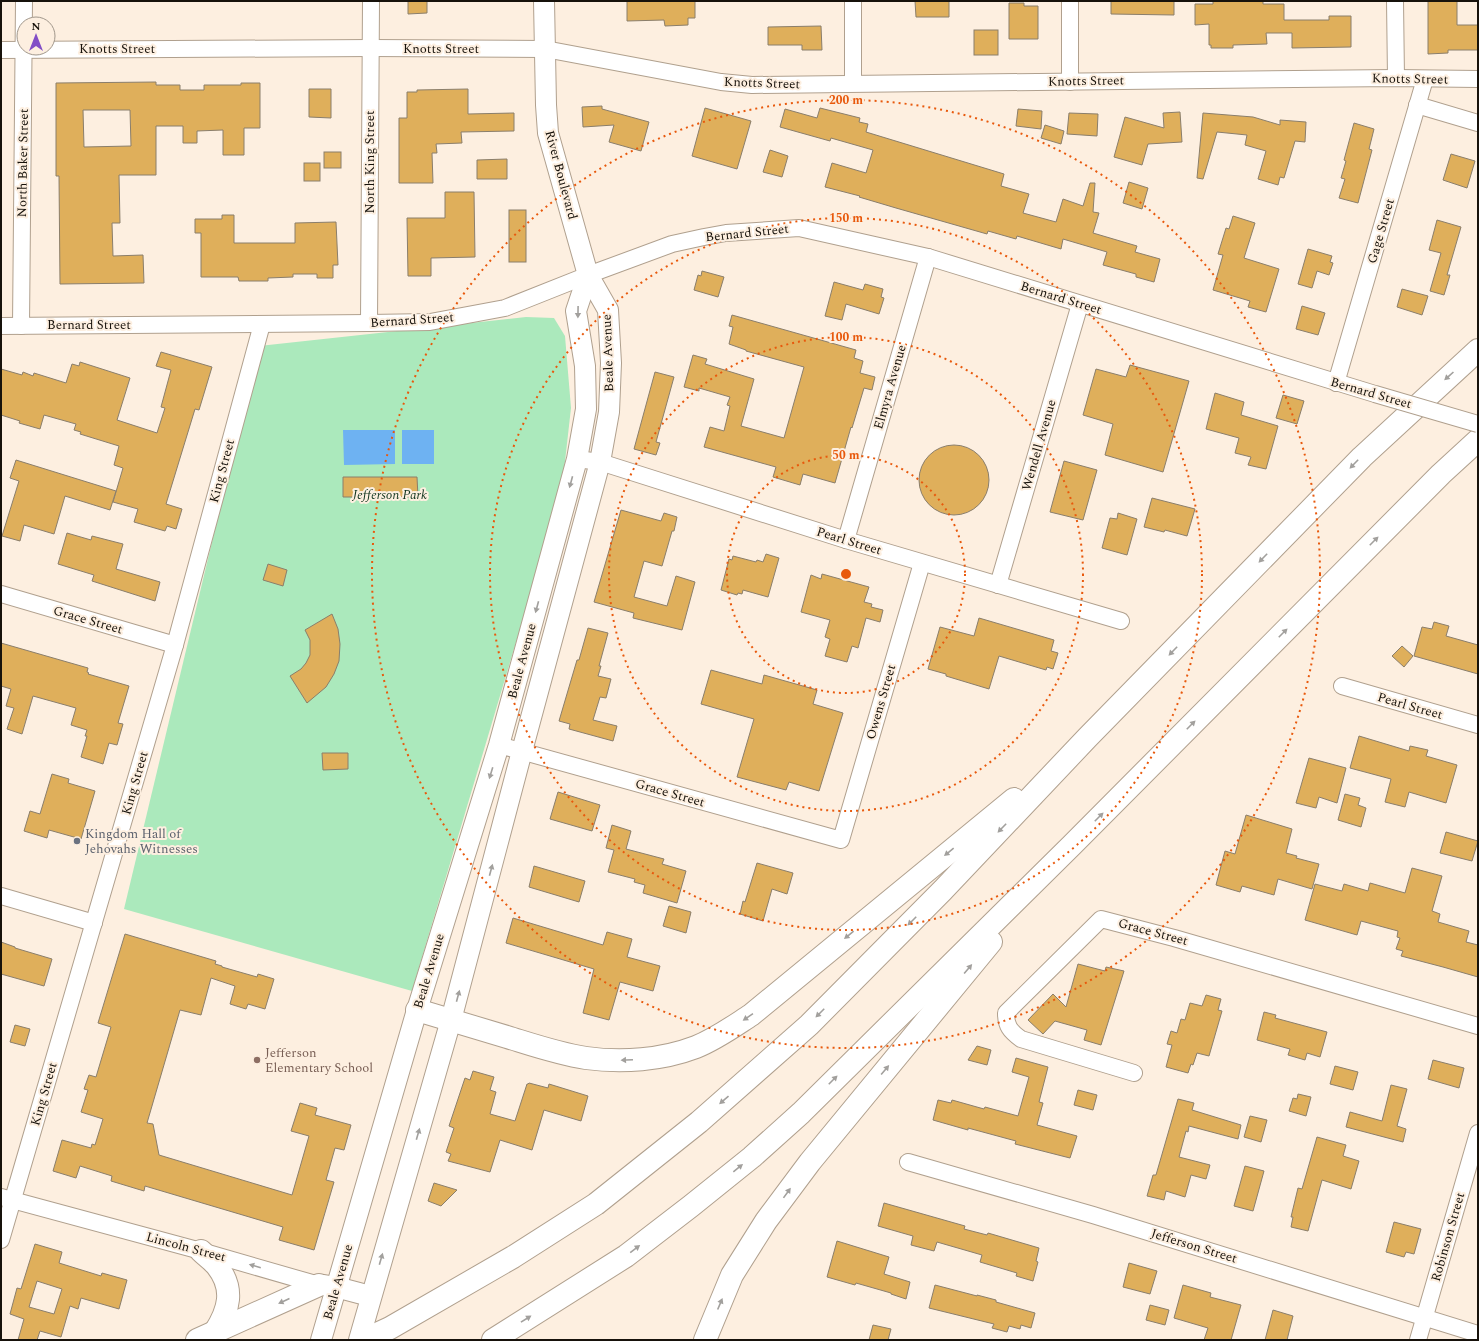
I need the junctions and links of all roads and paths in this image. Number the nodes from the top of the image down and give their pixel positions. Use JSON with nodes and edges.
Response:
{"nodes":[{"id":1,"x":24,"y":1,"type":"edge"},
{"id":2,"x":371,"y":1,"type":"edge"},
{"id":3,"x":544,"y":1,"type":"edge"},
{"id":4,"x":853,"y":1,"type":"edge"},
{"id":5,"x":1070,"y":1,"type":"edge"},
{"id":6,"x":1395,"y":1,"type":"edge"},
{"id":7,"x":24,"y":16,"type":"edge"},
{"id":8,"x":371,"y":48,"type":"junction"},
{"id":9,"x":1,"y":50,"type":"edge"},
{"id":10,"x":16,"y":50,"type":"edge"},
{"id":11,"x":56,"y":50,"type":"edge"},
{"id":12,"x":544,"y":50,"type":"junction"},
{"id":13,"x":24,"y":56,"type":"edge"},
{"id":14,"x":1396,"y":78,"type":"junction"},
{"id":15,"x":1425,"y":79,"type":"junction"},
{"id":16,"x":1478,"y":79,"type":"edge"},
{"id":17,"x":1070,"y":82,"type":"junction"},
{"id":18,"x":853,"y":83,"type":"junction"},
{"id":19,"x":1417,"y":105,"type":"junction"},
{"id":20,"x":1478,"y":123,"type":"edge"},
{"id":21,"x":928,"y":257,"type":"junction"},
{"id":22,"x":588,"y":275,"type":"junction"},
{"id":23,"x":1080,"y":304,"type":"junction"},
{"id":24,"x":369,"y":323,"type":"junction"},
{"id":25,"x":262,"y":324,"type":"junction"},
{"id":26,"x":1,"y":326,"type":"edge"},
{"id":27,"x":21,"y":326,"type":"junction"},
{"id":28,"x":1478,"y":350,"type":"edge"},
{"id":29,"x":1336,"y":383,"type":"junction"},
{"id":30,"x":1478,"y":424,"type":"edge"},
{"id":31,"x":1478,"y":440,"type":"edge"},
{"id":32,"x":577,"y":459,"type":"junction"},
{"id":33,"x":600,"y":462,"type":"junction"},
{"id":34,"x":846,"y":540,"type":"junction"},
{"id":35,"x":922,"y":563,"type":"junction"},
{"id":36,"x":998,"y":585,"type":"junction"},
{"id":37,"x":1,"y":594,"type":"edge"},
{"id":38,"x":1121,"y":621,"type":"dead end"},
{"id":39,"x":175,"y":645,"type":"junction"},
{"id":40,"x":1342,"y":686,"type":"dead end"},
{"id":41,"x":1478,"y":725,"type":"edge"},
{"id":42,"x":1087,"y":738,"type":"junction"},
{"id":43,"x":500,"y":745,"type":"junction"},
{"id":44,"x":522,"y":751,"type":"junction"},
{"id":45,"x":841,"y":840,"type":"joint"},
{"id":46,"x":1072,"y":845,"type":"junction"},
{"id":47,"x":1,"y":896,"type":"edge"},
{"id":48,"x":94,"y":923,"type":"junction"},
{"id":49,"x":417,"y":1010,"type":"junction"},
{"id":50,"x":451,"y":1020,"type":"junction"},
{"id":51,"x":1478,"y":1026,"type":"edge"},
{"id":52,"x":1134,"y":1073,"type":"dead end"},
{"id":53,"x":1478,"y":1133,"type":"edge"},
{"id":54,"x":908,"y":1162,"type":"dead end"},
{"id":55,"x":7,"y":1199,"type":"edge"},
{"id":56,"x":1,"y":1240,"type":"edge"},
{"id":57,"x":201,"y":1251,"type":"junction"},
{"id":58,"x":328,"y":1286,"type":"junction"},
{"id":59,"x":370,"y":1296,"type":"junction"},
{"id":60,"x":1424,"y":1317,"type":"junction"},
{"id":61,"x":1478,"y":1334,"type":"edge"},
{"id":62,"x":362,"y":1335,"type":"edge"},
{"id":63,"x":206,"y":1336,"type":"edge"},
{"id":64,"x":321,"y":1340,"type":"edge"},
{"id":65,"x":493,"y":1340,"type":"edge"},
{"id":66,"x":705,"y":1340,"type":"edge"},
{"id":67,"x":1418,"y":1340,"type":"edge"}],
"edges":[{"from":1,"to":7,"type":"street","name":"North Baker Street"},
{"from":2,"to":8,"type":"street","name":"North King Street"},
{"from":3,"to":12,"type":"main road","name":"River Boulevard"},
{"from":4,"to":18,"type":"street"},
{"from":5,"to":17,"type":"street"},
{"from":6,"to":14,"type":"street"},
{"from":8,"to":11,"type":"street","name":"Knotts Street"},
{"from":8,"to":12,"type":"street","name":"Knotts Street"},
{"from":8,"to":24,"type":"street","name":"North King Street"},
{"from":9,"to":10,"type":"street","name":"Knotts Street"},
{"from":12,"to":18,"type":"street","name":"Knotts Street"},
{"from":12,"to":22,"type":"main road","name":"River Boulevard"},
{"from":13,"to":27,"type":"street","name":"North Baker Street"},
{"from":14,"to":15,"type":"street","name":"Knotts Street"},
{"from":14,"to":17,"type":"street","name":"Knotts Street"},
{"from":15,"to":16,"type":"street","name":"Knotts Street"},
{"from":15,"to":19,"type":"street","name":"Gage Street"},
{"from":17,"to":18,"type":"street","name":"Knotts Street"},
{"from":19,"to":20,"type":"street"},
{"from":19,"to":29,"type":"street","name":"Gage Street"},
{"from":21,"to":22,"type":"street","name":"Bernard Street"},
{"from":21,"to":23,"type":"street","name":"Bernard Street"},
{"from":21,"to":34,"type":"street","name":"Elmyra Avenue"},
{"from":22,"to":24,"type":"street","name":"Bernard Street"},
{"from":22,"to":32,"type":"main road","name":"Beale Avenue","one_way":true},
{"from":22,"to":33,"type":"main road","name":"Beale Avenue"},
{"from":23,"to":29,"type":"street","name":"Bernard Street"},
{"from":23,"to":36,"type":"street","name":"Wendell Avenue"},
{"from":24,"to":25,"type":"street","name":"Bernard Street"},
{"from":25,"to":27,"type":"street","name":"Bernard Street"},
{"from":25,"to":39,"type":"street","name":"King Street"},
{"from":26,"to":27,"type":"street","name":"Bernard Street"},
{"from":28,"to":42,"type":"highway","one_way":true},
{"from":29,"to":30,"type":"street","name":"Bernard Street","bridge":true},
{"from":46,"to":31,"type":"highway","one_way":true},
{"from":32,"to":33,"type":"street","name":"Pearl Street"},
{"from":32,"to":43,"type":"main road","name":"Beale Avenue","one_way":true},
{"from":33,"to":34,"type":"street","name":"Pearl Street"},
{"from":33,"to":44,"type":"main road","name":"Beale Avenue"},
{"from":34,"to":35,"type":"street","name":"Pearl Street"},
{"from":35,"to":36,"type":"street","name":"Pearl Street"},
{"from":35,"to":45,"type":"street","name":"Owens Street"},
{"from":36,"to":38,"type":"street","name":"Pearl Street"},
{"from":37,"to":39,"type":"street","name":"Grace Street"},
{"from":39,"to":48,"type":"street","name":"King Street"},
{"from":40,"to":41,"type":"street","name":"Pearl Street"},
{"from":42,"to":50,"type":"highway","one_way":true},
{"from":42,"to":62,"type":"highway","one_way":true},
{"from":43,"to":44,"type":"street","name":"Grace Street"},
{"from":43,"to":49,"type":"main road","name":"Beale Avenue","one_way":true},
{"from":44,"to":45,"type":"street","name":"Grace Street"},
{"from":50,"to":44,"type":"main road","name":"Beale Avenue","one_way":true},
{"from":65,"to":46,"type":"highway","one_way":true},
{"from":66,"to":46,"type":"highway","one_way":true},
{"from":47,"to":48,"type":"street"},
{"from":48,"to":55,"type":"street","name":"King Street"},
{"from":49,"to":50,"type":"highway"},
{"from":49,"to":58,"type":"main road","name":"Beale Avenue"},
{"from":59,"to":50,"type":"main road","name":"Beale Avenue","one_way":true},
{"from":51,"to":52,"type":"street","name":"Grace Street"},
{"from":53,"to":60,"type":"street","name":"Robinson Street"},
{"from":54,"to":60,"type":"street","name":"Jefferson Street"},
{"from":55,"to":56,"type":"street","name":"King Street"},
{"from":55,"to":57,"type":"street","name":"Lincoln Street"},
{"from":58,"to":57,"type":"street","name":"Lincoln Street","one_way":true},
{"from":57,"to":63,"type":"highway"},
{"from":58,"to":59,"type":"main road","name":"Lincoln Street"},
{"from":58,"to":63,"type":"highway","one_way":true},
{"from":58,"to":64,"type":"main road","name":"Beale Avenue"},
{"from":59,"to":62,"type":"main road","name":"Beale Avenue"},
{"from":60,"to":61,"type":"street","name":"Jefferson Street"},
{"from":60,"to":67,"type":"street","name":"Robinson Street"}]}
